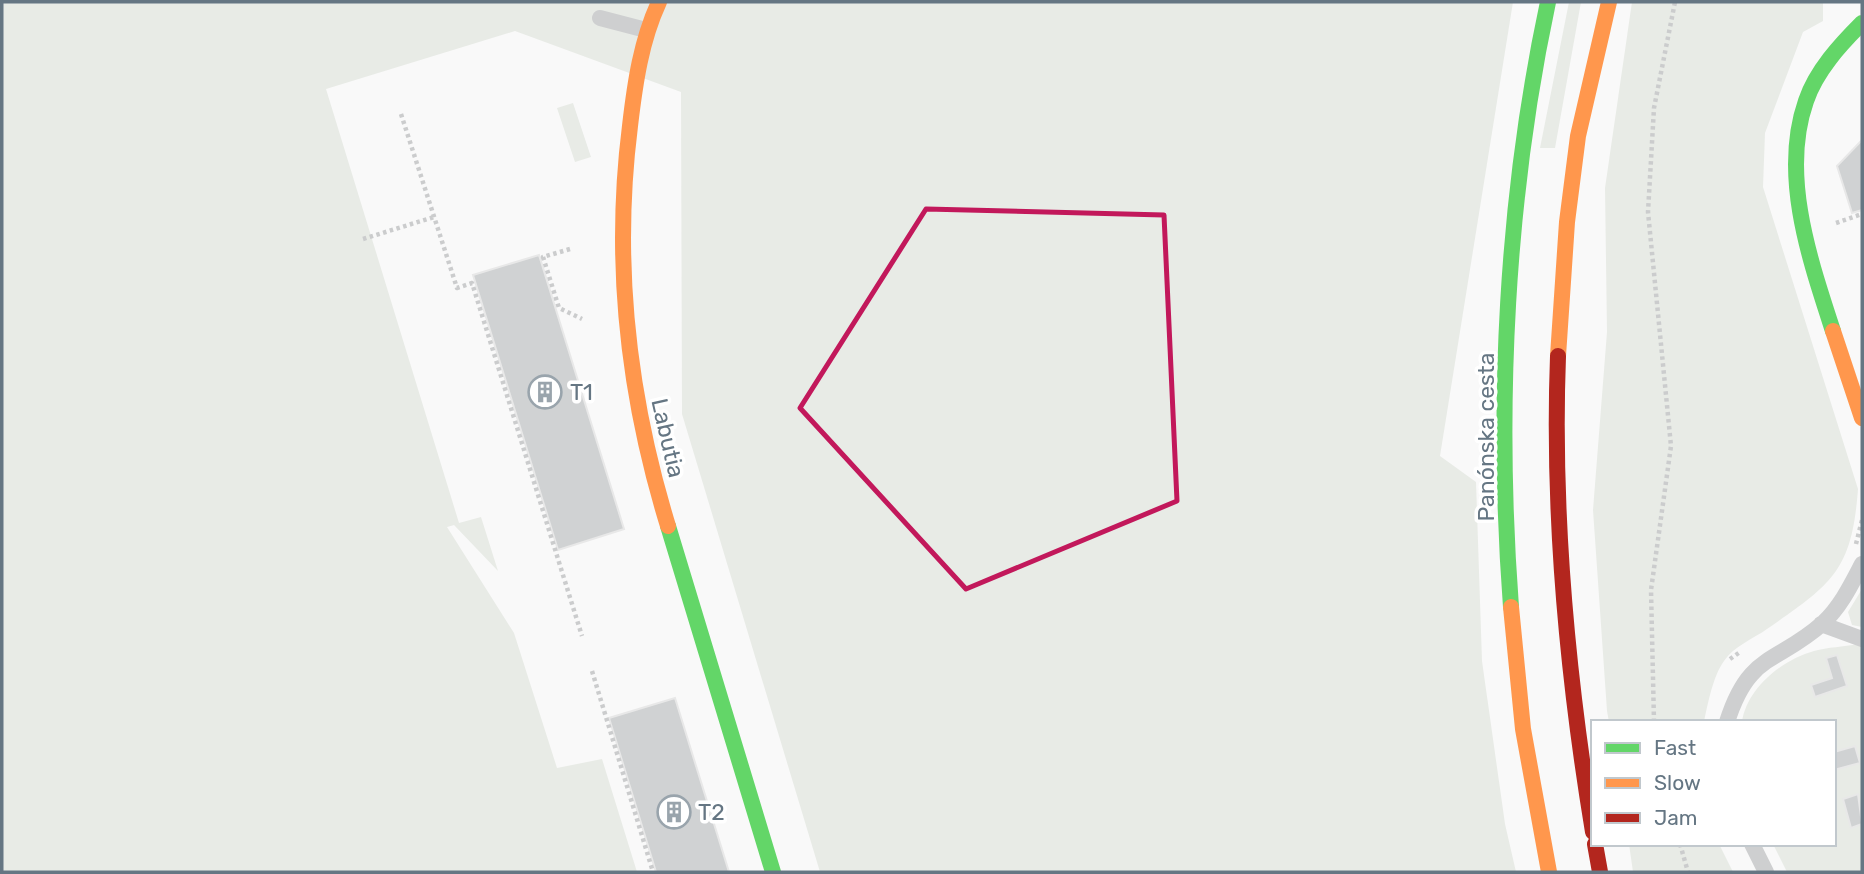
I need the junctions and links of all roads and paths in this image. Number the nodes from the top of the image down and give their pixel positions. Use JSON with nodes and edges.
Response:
{"nodes":[{"id":1,"x":659,"y":2,"type":"edge"},
{"id":2,"x":1548,"y":2,"type":"edge"},
{"id":3,"x":1609,"y":2,"type":"edge"},
{"id":4,"x":1675,"y":2,"type":"edge"},
{"id":5,"x":600,"y":18,"type":"dead end"},
{"id":6,"x":1862,"y":23,"type":"edge"},
{"id":7,"x":646,"y":30,"type":"junction"},
{"id":8,"x":401,"y":114,"type":"dead end"},
{"id":9,"x":1862,"y":214,"type":"edge"},
{"id":10,"x":434,"y":217,"type":"junction"},
{"id":11,"x":1827,"y":226,"type":"dead end"},
{"id":12,"x":363,"y":239,"type":"dead end"},
{"id":13,"x":570,"y":249,"type":"dead end"},
{"id":14,"x":582,"y":319,"type":"dead end"},
{"id":15,"x":1862,"y":418,"type":"edge"},
{"id":16,"x":1862,"y":520,"type":"edge"},
{"id":17,"x":1858,"y":557,"type":"edge"},
{"id":18,"x":1821,"y":624,"type":"junction"},
{"id":19,"x":582,"y":636,"type":"dead end"},
{"id":20,"x":1862,"y":639,"type":"edge"},
{"id":21,"x":1751,"y":644,"type":"dead end"},
{"id":22,"x":1730,"y":659,"type":"dead end"},
{"id":23,"x":592,"y":671,"type":"dead end"},
{"id":24,"x":1654,"y":720,"type":"edge"},
{"id":25,"x":1728,"y":720,"type":"edge"},
{"id":26,"x":1591,"y":818,"type":"edge"},
{"id":27,"x":1595,"y":846,"type":"edge"},
{"id":28,"x":1681,"y":846,"type":"edge"},
{"id":29,"x":1753,"y":846,"type":"edge"},
{"id":30,"x":653,"y":872,"type":"edge"},
{"id":31,"x":773,"y":872,"type":"edge"},
{"id":32,"x":1549,"y":872,"type":"edge"},
{"id":33,"x":1600,"y":872,"type":"edge"},
{"id":34,"x":1688,"y":872,"type":"edge"},
{"id":35,"x":1766,"y":872,"type":"edge"}],
"edges":[{"from":1,"to":7,"type":"main road","name":"Labutia"},
{"from":2,"to":32,"type":"main road","name":"Panónska cesta"},
{"from":3,"to":26,"type":"main road"},
{"from":4,"to":24,"type":"path"},
{"from":5,"to":7,"type":"lane"},
{"from":6,"to":15,"type":"main road"},
{"from":7,"to":31,"type":"main road","name":"Labutia"},
{"from":8,"to":10,"type":"path"},
{"from":9,"to":11,"type":"path"},
{"from":10,"to":12,"type":"path"},
{"from":10,"to":19,"type":"path"},
{"from":13,"to":14,"type":"path"},
{"from":16,"to":17,"type":"path"},
{"from":17,"to":18,"type":"lane"},
{"from":18,"to":20,"type":"lane"},
{"from":18,"to":25,"type":"lane"},
{"from":21,"to":22,"type":"path"},
{"from":23,"to":30,"type":"path"},
{"from":27,"to":33,"type":"main road"},
{"from":28,"to":34,"type":"path"},
{"from":29,"to":35,"type":"lane"}]}
